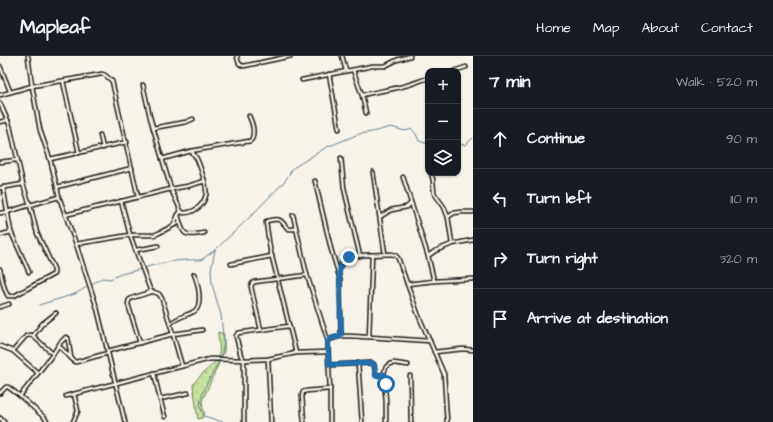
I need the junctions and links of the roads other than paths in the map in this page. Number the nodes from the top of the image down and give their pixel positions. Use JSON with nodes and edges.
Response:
{"nodes":[{"id":1,"x":28,"y":56,"type":"edge"},
{"id":2,"x":237,"y":56,"type":"edge"},
{"id":3,"x":291,"y":56,"type":"edge"},
{"id":4,"x":342,"y":56,"type":"edge"},
{"id":5,"x":410,"y":56,"type":"edge"},
{"id":6,"x":0,"y":66,"type":"edge"},
{"id":7,"x":466,"y":68,"type":"dead end"},
{"id":8,"x":461,"y":69,"type":"edge"},
{"id":9,"x":353,"y":70,"type":"junction"},
{"id":10,"x":346,"y":71,"type":"junction"},
{"id":11,"x":329,"y":74,"type":"junction"},
{"id":12,"x":425,"y":79,"type":"edge"},
{"id":13,"x":302,"y":80,"type":"dead end"},
{"id":14,"x":63,"y":81,"type":"junction"},
{"id":15,"x":143,"y":85,"type":"dead end"},
{"id":16,"x":32,"y":86,"type":"junction"},
{"id":17,"x":10,"y":91,"type":"junction"},
{"id":18,"x":0,"y":95,"type":"edge"},
{"id":19,"x":362,"y":95,"type":"junction"},
{"id":20,"x":0,"y":102,"type":"edge"},
{"id":21,"x":366,"y":113,"type":"dead end"},
{"id":22,"x":248,"y":116,"type":"dead end"},
{"id":23,"x":193,"y":119,"type":"dead end"},
{"id":24,"x":8,"y":120,"type":"junction"},
{"id":25,"x":0,"y":122,"type":"edge"},
{"id":26,"x":153,"y":128,"type":"junction"},
{"id":27,"x":339,"y":129,"type":"dead end"},
{"id":28,"x":100,"y":135,"type":"dead end"},
{"id":29,"x":127,"y":142,"type":"junction"},
{"id":30,"x":103,"y":148,"type":"junction"},
{"id":31,"x":191,"y":151,"type":"junction"},
{"id":32,"x":79,"y":153,"type":"junction"},
{"id":33,"x":341,"y":158,"type":"dead end"},
{"id":34,"x":162,"y":159,"type":"junction"},
{"id":35,"x":17,"y":160,"type":"junction"},
{"id":36,"x":50,"y":160,"type":"junction"},
{"id":37,"x":0,"y":162,"type":"edge"},
{"id":38,"x":132,"y":168,"type":"junction"},
{"id":39,"x":373,"y":172,"type":"dead end"},
{"id":40,"x":432,"y":176,"type":"edge"},
{"id":41,"x":403,"y":177,"type":"dead end"},
{"id":42,"x":205,"y":181,"type":"junction"},
{"id":43,"x":315,"y":181,"type":"dead end"},
{"id":44,"x":23,"y":184,"type":"junction"},
{"id":45,"x":57,"y":187,"type":"junction"},
{"id":46,"x":1,"y":188,"type":"edge"},
{"id":47,"x":171,"y":189,"type":"junction"},
{"id":48,"x":138,"y":197,"type":"junction"},
{"id":49,"x":59,"y":198,"type":"junction"},
{"id":50,"x":121,"y":201,"type":"junction"},
{"id":51,"x":411,"y":203,"type":"junction"},
{"id":52,"x":30,"y":205,"type":"junction"},
{"id":53,"x":181,"y":211,"type":"junction"},
{"id":54,"x":7,"y":212,"type":"junction"},
{"id":55,"x":473,"y":212,"type":"edge"},
{"id":56,"x":0,"y":213,"type":"edge"},
{"id":57,"x":66,"y":215,"type":"junction"},
{"id":58,"x":178,"y":215,"type":"junction"},
{"id":59,"x":293,"y":215,"type":"dead end"},
{"id":60,"x":380,"y":217,"type":"junction"},
{"id":61,"x":448,"y":217,"type":"junction"},
{"id":62,"x":180,"y":222,"type":"junction"},
{"id":63,"x":173,"y":225,"type":"junction"},
{"id":64,"x":296,"y":229,"type":"junction"},
{"id":65,"x":11,"y":232,"type":"junction"},
{"id":66,"x":204,"y":233,"type":"dead end"},
{"id":67,"x":0,"y":235,"type":"edge"},
{"id":68,"x":130,"y":235,"type":"junction"},
{"id":69,"x":473,"y":240,"type":"edge"},
{"id":70,"x":76,"y":244,"type":"junction"},
{"id":71,"x":452,"y":244,"type":"junction"},
{"id":72,"x":158,"y":246,"type":"dead end"},
{"id":73,"x":136,"y":250,"type":"junction"},
{"id":74,"x":385,"y":254,"type":"junction"},
{"id":75,"x":372,"y":255,"type":"junction"},
{"id":76,"x":272,"y":256,"type":"junction"},
{"id":77,"x":360,"y":256,"type":"junction"},
{"id":78,"x":428,"y":256,"type":"junction"},
{"id":79,"x":231,"y":264,"type":"dead end"},
{"id":80,"x":0,"y":269,"type":"edge"},
{"id":81,"x":29,"y":272,"type":"dead end"},
{"id":82,"x":338,"y":272,"type":"junction"},
{"id":83,"x":194,"y":274,"type":"dead end"},
{"id":84,"x":307,"y":275,"type":"junction"},
{"id":85,"x":277,"y":278,"type":"junction"},
{"id":86,"x":473,"y":280,"type":"edge"},
{"id":87,"x":434,"y":281,"type":"junction"},
{"id":88,"x":407,"y":284,"type":"junction"},
{"id":89,"x":4,"y":286,"type":"junction"},
{"id":90,"x":0,"y":287,"type":"edge"},
{"id":91,"x":151,"y":292,"type":"junction"},
{"id":92,"x":9,"y":304,"type":"dead end"},
{"id":93,"x":0,"y":308,"type":"edge"},
{"id":94,"x":56,"y":313,"type":"dead end"},
{"id":95,"x":170,"y":324,"type":"junction"},
{"id":96,"x":290,"y":326,"type":"junction"},
{"id":97,"x":202,"y":330,"type":"dead end"},
{"id":98,"x":261,"y":330,"type":"junction"},
{"id":99,"x":173,"y":334,"type":"junction"},
{"id":100,"x":33,"y":336,"type":"junction"},
{"id":101,"x":341,"y":336,"type":"junction"},
{"id":102,"x":369,"y":337,"type":"junction"},
{"id":103,"x":328,"y":341,"type":"junction"},
{"id":104,"x":430,"y":341,"type":"junction"},
{"id":105,"x":140,"y":343,"type":"junction"},
{"id":106,"x":0,"y":346,"type":"edge"},
{"id":107,"x":59,"y":346,"type":"junction"},
{"id":108,"x":473,"y":350,"type":"edge"},
{"id":109,"x":13,"y":351,"type":"junction"},
{"id":110,"x":108,"y":352,"type":"junction"},
{"id":111,"x":328,"y":352,"type":"junction"},
{"id":112,"x":434,"y":352,"type":"junction"},
{"id":113,"x":296,"y":353,"type":"junction"},
{"id":114,"x":53,"y":354,"type":"junction"},
{"id":115,"x":71,"y":358,"type":"junction"},
{"id":116,"x":268,"y":359,"type":"junction"},
{"id":117,"x":244,"y":360,"type":"junction"},
{"id":118,"x":358,"y":363,"type":"junction"},
{"id":119,"x":329,"y":365,"type":"junction"},
{"id":120,"x":182,"y":366,"type":"junction"},
{"id":121,"x":408,"y":366,"type":"dead end"},
{"id":122,"x":38,"y":373,"type":"junction"},
{"id":123,"x":154,"y":373,"type":"junction"},
{"id":124,"x":384,"y":374,"type":"junction"},
{"id":125,"x":410,"y":376,"type":"dead end"},
{"id":126,"x":116,"y":384,"type":"junction"},
{"id":127,"x":330,"y":389,"type":"junction"},
{"id":128,"x":188,"y":392,"type":"dead end"},
{"id":129,"x":0,"y":393,"type":"edge"},
{"id":130,"x":74,"y":394,"type":"junction"},
{"id":131,"x":20,"y":396,"type":"junction"},
{"id":132,"x":66,"y":396,"type":"dead end"},
{"id":133,"x":160,"y":399,"type":"junction"},
{"id":134,"x":0,"y":418,"type":"edge"},
{"id":135,"x":165,"y":418,"type":"dead end"},
{"id":136,"x":4,"y":422,"type":"edge"},
{"id":137,"x":47,"y":422,"type":"edge"},
{"id":138,"x":73,"y":422,"type":"edge"},
{"id":139,"x":125,"y":422,"type":"edge"},
{"id":140,"x":244,"y":422,"type":"edge"},
{"id":141,"x":272,"y":422,"type":"edge"},
{"id":142,"x":304,"y":422,"type":"edge"},
{"id":143,"x":330,"y":422,"type":"edge"},
{"id":144,"x":362,"y":422,"type":"edge"},
{"id":145,"x":386,"y":422,"type":"edge"},
{"id":146,"x":411,"y":422,"type":"edge"},
{"id":147,"x":447,"y":422,"type":"edge"}],
"edges":[{"from":1,"to":16,"type":"street"},
{"from":2,"to":3,"type":"street"},
{"from":4,"to":10,"type":"street"},
{"from":5,"to":9,"type":"street"},
{"from":6,"to":17,"type":"street"},
{"from":7,"to":8,"type":"street"},
{"from":9,"to":10,"type":"street"},
{"from":9,"to":19,"type":"street"},
{"from":10,"to":11,"type":"street"},
{"from":11,"to":13,"type":"street"},
{"from":11,"to":27,"type":"street"},
{"from":12,"to":19,"type":"street"},
{"from":14,"to":16,"type":"street"},
{"from":14,"to":29,"type":"street"},
{"from":14,"to":32,"type":"street"},
{"from":15,"to":26,"type":"street"},
{"from":16,"to":17,"type":"street"},
{"from":16,"to":36,"type":"street"},
{"from":17,"to":18,"type":"street"},
{"from":19,"to":21,"type":"street"},
{"from":20,"to":24,"type":"street"},
{"from":22,"to":31,"type":"street"},
{"from":23,"to":26,"type":"street"},
{"from":24,"to":25,"type":"street"},
{"from":24,"to":35,"type":"street"},
{"from":26,"to":34,"type":"street"},
{"from":28,"to":30,"type":"street"},
{"from":29,"to":30,"type":"street"},
{"from":29,"to":38,"type":"street"},
{"from":30,"to":32,"type":"street"},
{"from":31,"to":34,"type":"street"},
{"from":31,"to":42,"type":"street"},
{"from":32,"to":36,"type":"street"},
{"from":33,"to":77,"type":"street"},
{"from":34,"to":47,"type":"street"},
{"from":35,"to":37,"type":"street"},
{"from":35,"to":44,"type":"street"},
{"from":36,"to":45,"type":"street"},
{"from":38,"to":45,"type":"street"},
{"from":38,"to":48,"type":"street"},
{"from":39,"to":60,"type":"street"},
{"from":40,"to":61,"type":"street"},
{"from":41,"to":51,"type":"street"},
{"from":42,"to":47,"type":"street"},
{"from":42,"to":53,"type":"street"},
{"from":43,"to":82,"type":"street"},
{"from":44,"to":46,"type":"street"},
{"from":44,"to":52,"type":"street"},
{"from":45,"to":49,"type":"street"},
{"from":46,"to":54,"type":"street"},
{"from":47,"to":48,"type":"street"},
{"from":47,"to":53,"type":"street"},
{"from":48,"to":50,"type":"street"},
{"from":49,"to":52,"type":"street"},
{"from":49,"to":57,"type":"street"},
{"from":50,"to":57,"type":"street"},
{"from":50,"to":68,"type":"street"},
{"from":51,"to":60,"type":"street"},
{"from":51,"to":78,"type":"street"},
{"from":52,"to":54,"type":"street"},
{"from":52,"to":89,"type":"street"},
{"from":53,"to":58,"type":"street"},
{"from":54,"to":56,"type":"street"},
{"from":54,"to":65,"type":"street"},
{"from":55,"to":61,"type":"street"},
{"from":57,"to":70,"type":"street"},
{"from":58,"to":62,"type":"street"},
{"from":58,"to":63,"type":"street"},
{"from":59,"to":64,"type":"street"},
{"from":60,"to":74,"type":"street"},
{"from":61,"to":71,"type":"street"},
{"from":62,"to":63,"type":"street"},
{"from":62,"to":66,"type":"street"},
{"from":63,"to":68,"type":"street"},
{"from":64,"to":76,"type":"street"},
{"from":64,"to":84,"type":"street"},
{"from":65,"to":67,"type":"street"},
{"from":65,"to":81,"type":"street"},
{"from":68,"to":70,"type":"street"},
{"from":68,"to":73,"type":"street"},
{"from":69,"to":71,"type":"street"},
{"from":70,"to":110,"type":"street"},
{"from":71,"to":78,"type":"street"},
{"from":72,"to":73,"type":"street"},
{"from":73,"to":91,"type":"street"},
{"from":74,"to":75,"type":"street"},
{"from":74,"to":88,"type":"street"},
{"from":75,"to":77,"type":"street"},
{"from":75,"to":102,"type":"street"},
{"from":76,"to":79,"type":"street"},
{"from":76,"to":85,"type":"street"},
{"from":77,"to":82,"type":"street"},
{"from":78,"to":87,"type":"street"},
{"from":80,"to":89,"type":"street"},
{"from":82,"to":101,"type":"street"},
{"from":83,"to":95,"type":"street"},
{"from":84,"to":85,"type":"street"},
{"from":84,"to":103,"type":"street"},
{"from":85,"to":96,"type":"street"},
{"from":85,"to":98,"type":"street"},
{"from":86,"to":87,"type":"street"},
{"from":87,"to":88,"type":"street"},
{"from":88,"to":104,"type":"street"},
{"from":89,"to":90,"type":"street"},
{"from":91,"to":95,"type":"street"},
{"from":91,"to":105,"type":"street"},
{"from":92,"to":93,"type":"street"},
{"from":94,"to":100,"type":"street"},
{"from":95,"to":99,"type":"street"},
{"from":96,"to":98,"type":"street"},
{"from":96,"to":113,"type":"street"},
{"from":97,"to":99,"type":"street"},
{"from":98,"to":117,"type":"street"},
{"from":99,"to":105,"type":"street"},
{"from":99,"to":120,"type":"street"},
{"from":100,"to":109,"type":"street"},
{"from":100,"to":114,"type":"street"},
{"from":101,"to":102,"type":"street"},
{"from":101,"to":103,"type":"street"},
{"from":102,"to":104,"type":"street"},
{"from":103,"to":111,"type":"street"},
{"from":104,"to":112,"type":"street"},
{"from":105,"to":110,"type":"street"},
{"from":106,"to":109,"type":"street"},
{"from":107,"to":114,"type":"street"},
{"from":107,"to":115,"type":"street"},
{"from":107,"to":115,"type":"street"},
{"from":108,"to":112,"type":"street"},
{"from":109,"to":122,"type":"street"},
{"from":110,"to":115,"type":"street"},
{"from":110,"to":126,"type":"street"},
{"from":111,"to":113,"type":"street"},
{"from":111,"to":119,"type":"street"},
{"from":112,"to":147,"type":"street"},
{"from":113,"to":116,"type":"street"},
{"from":114,"to":122,"type":"street"},
{"from":116,"to":117,"type":"street"},
{"from":116,"to":141,"type":"street"},
{"from":117,"to":120,"type":"street"},
{"from":117,"to":140,"type":"street"},
{"from":118,"to":119,"type":"street"},
{"from":118,"to":124,"type":"street"},
{"from":118,"to":144,"type":"street"},
{"from":119,"to":127,"type":"street"},
{"from":120,"to":123,"type":"street"},
{"from":121,"to":124,"type":"street"},
{"from":122,"to":131,"type":"street"},
{"from":123,"to":126,"type":"street"},
{"from":123,"to":133,"type":"street"},
{"from":124,"to":145,"type":"street"},
{"from":125,"to":146,"type":"street"},
{"from":126,"to":130,"type":"street"},
{"from":126,"to":139,"type":"street"},
{"from":127,"to":142,"type":"street"},
{"from":127,"to":143,"type":"street"},
{"from":128,"to":133,"type":"street"},
{"from":129,"to":131,"type":"street"},
{"from":130,"to":132,"type":"street"},
{"from":130,"to":138,"type":"street"},
{"from":131,"to":137,"type":"street"},
{"from":133,"to":135,"type":"street"},
{"from":134,"to":136,"type":"street"}]}
